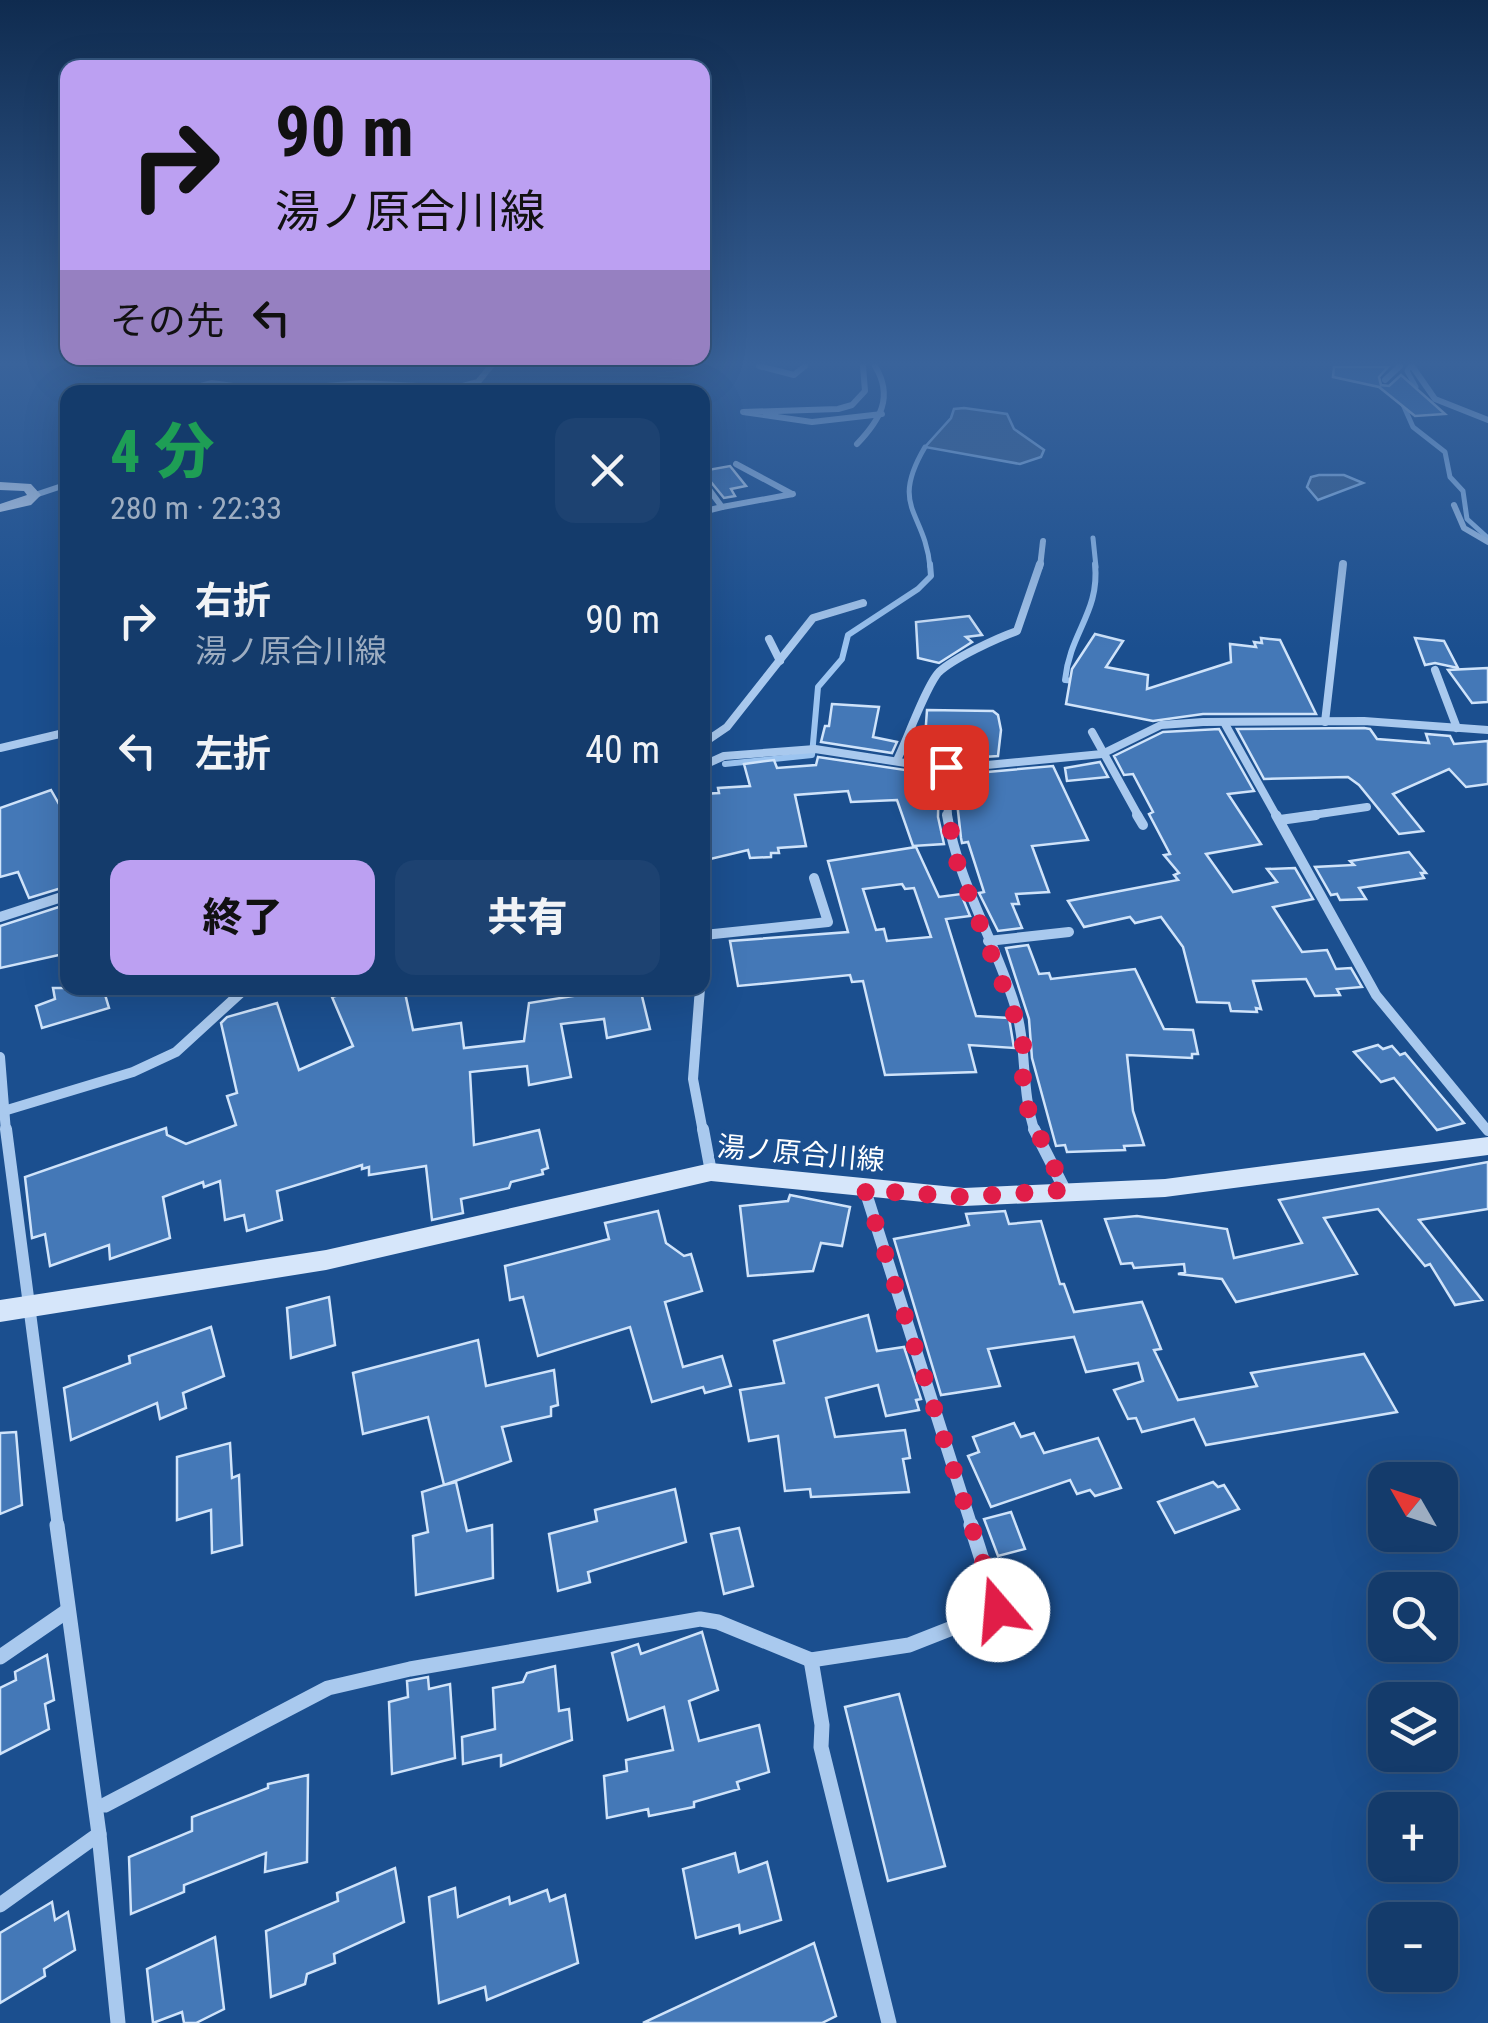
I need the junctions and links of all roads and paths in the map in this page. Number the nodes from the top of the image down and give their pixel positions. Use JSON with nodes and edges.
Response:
{"nodes":[{"id":1,"x":736,"y":464,"type":"dead end"},
{"id":2,"x":0,"y":486,"type":"edge"},
{"id":3,"x":60,"y":486,"type":"edge"},
{"id":4,"x":710,"y":491,"type":"edge"},
{"id":5,"x":35,"y":494,"type":"junction"},
{"id":6,"x":1454,"y":506,"type":"dead end"},
{"id":7,"x":722,"y":507,"type":"junction"},
{"id":8,"x":0,"y":508,"type":"edge"},
{"id":9,"x":710,"y":510,"type":"edge"},
{"id":10,"x":1043,"y":541,"type":"dead end"},
{"id":11,"x":1488,"y":542,"type":"edge"},
{"id":12,"x":1343,"y":563,"type":"dead end"},
{"id":13,"x":863,"y":602,"type":"dead end"},
{"id":14,"x":769,"y":639,"type":"dead end"},
{"id":15,"x":780,"y":661,"type":"junction"},
{"id":16,"x":1435,"y":670,"type":"dead end"},
{"id":17,"x":1325,"y":722,"type":"junction"},
{"id":18,"x":1226,"y":724,"type":"junction"},
{"id":19,"x":1457,"y":728,"type":"junction"},
{"id":20,"x":1488,"y":730,"type":"edge"},
{"id":21,"x":1092,"y":732,"type":"dead end"},
{"id":22,"x":60,"y":734,"type":"edge"},
{"id":23,"x":710,"y":739,"type":"edge"},
{"id":24,"x":0,"y":748,"type":"edge"},
{"id":25,"x":1104,"y":753,"type":"junction"},
{"id":26,"x":710,"y":757,"type":"edge"},
{"id":27,"x":713,"y":759,"type":"junction"},
{"id":28,"x":897,"y":760,"type":"junction"},
{"id":29,"x":710,"y":761,"type":"edge"},
{"id":30,"x":946,"y":767,"type":"junction"},
{"id":31,"x":1367,"y":807,"type":"dead end"},
{"id":32,"x":1280,"y":820,"type":"junction"},
{"id":33,"x":1144,"y":824,"type":"dead end"},
{"id":34,"x":814,"y":878,"type":"dead end"},
{"id":35,"x":60,"y":897,"type":"edge"},
{"id":36,"x":0,"y":917,"type":"edge"},
{"id":37,"x":1069,"y":932,"type":"dead end"},
{"id":38,"x":710,"y":934,"type":"edge"},
{"id":39,"x":988,"y":940,"type":"junction"},
{"id":40,"x":238,"y":995,"type":"edge"},
{"id":41,"x":700,"y":995,"type":"edge"},
{"id":42,"x":0,"y":1057,"type":"edge"},
{"id":43,"x":7,"y":1110,"type":"junction"},
{"id":44,"x":1488,"y":1131,"type":"edge"},
{"id":45,"x":1488,"y":1146,"type":"edge"},
{"id":46,"x":711,"y":1172,"type":"junction"},
{"id":47,"x":5,"y":1175,"type":"edge"},
{"id":48,"x":865,"y":1190,"type":"junction"},
{"id":49,"x":1065,"y":1190,"type":"junction"},
{"id":50,"x":29,"y":1306,"type":"junction"},
{"id":51,"x":0,"y":1311,"type":"edge"},
{"id":52,"x":67,"y":1611,"type":"junction"},
{"id":53,"x":0,"y":1657,"type":"edge"},
{"id":54,"x":811,"y":1660,"type":"junction"},
{"id":55,"x":105,"y":1805,"type":"dead end"},
{"id":56,"x":98,"y":1834,"type":"junction"},
{"id":57,"x":0,"y":1905,"type":"edge"},
{"id":58,"x":118,"y":2023,"type":"edge"},
{"id":59,"x":888,"y":2023,"type":"edge"}],
"edges":[{"from":1,"to":7,"type":"street"},
{"from":2,"to":5,"type":"main road"},
{"from":3,"to":5,"type":"street"},
{"from":4,"to":7,"type":"street"},
{"from":5,"to":8,"type":"main road"},
{"from":6,"to":11,"type":"street"},
{"from":7,"to":9,"type":"street"},
{"from":10,"to":28,"type":"street"},
{"from":12,"to":17,"type":"street"},
{"from":13,"to":15,"type":"street"},
{"from":14,"to":15,"type":"street"},
{"from":15,"to":23,"type":"street"},
{"from":16,"to":19,"type":"street"},
{"from":17,"to":18,"type":"street"},
{"from":17,"to":19,"type":"street"},
{"from":18,"to":25,"type":"street"},
{"from":18,"to":32,"type":"street"},
{"from":19,"to":20,"type":"street"},
{"from":21,"to":25,"type":"street"},
{"from":22,"to":24,"type":"street"},
{"from":25,"to":30,"type":"street"},
{"from":25,"to":33,"type":"street"},
{"from":26,"to":27,"type":"street"},
{"from":27,"to":28,"type":"street"},
{"from":27,"to":29,"type":"street"},
{"from":28,"to":30,"type":"street"},
{"from":30,"to":39,"type":"street"},
{"from":31,"to":32,"type":"street"},
{"from":32,"to":44,"type":"street"},
{"from":34,"to":38,"type":"street"},
{"from":35,"to":36,"type":"street"},
{"from":37,"to":39,"type":"street"},
{"from":39,"to":49,"type":"street"},
{"from":40,"to":43,"type":"street"},
{"from":41,"to":46,"type":"street"},
{"from":42,"to":43,"type":"street"},
{"from":43,"to":47,"type":"street"},
{"from":45,"to":49,"type":"main road","name":"湯ノ原合川線"},
{"from":46,"to":48,"type":"main road","name":"湯ノ原合川線"},
{"from":46,"to":50,"type":"main road","name":"湯ノ原合川線"},
{"from":47,"to":50,"type":"street"},
{"from":48,"to":49,"type":"main road","name":"湯ノ原合川線"},
{"from":48,"to":54,"type":"street"},
{"from":50,"to":51,"type":"main road","name":"湯ノ原合川線"},
{"from":50,"to":52,"type":"street"},
{"from":52,"to":53,"type":"street"},
{"from":52,"to":56,"type":"street"},
{"from":54,"to":55,"type":"street"},
{"from":54,"to":59,"type":"street"},
{"from":56,"to":57,"type":"street"},
{"from":56,"to":58,"type":"street"}]}
